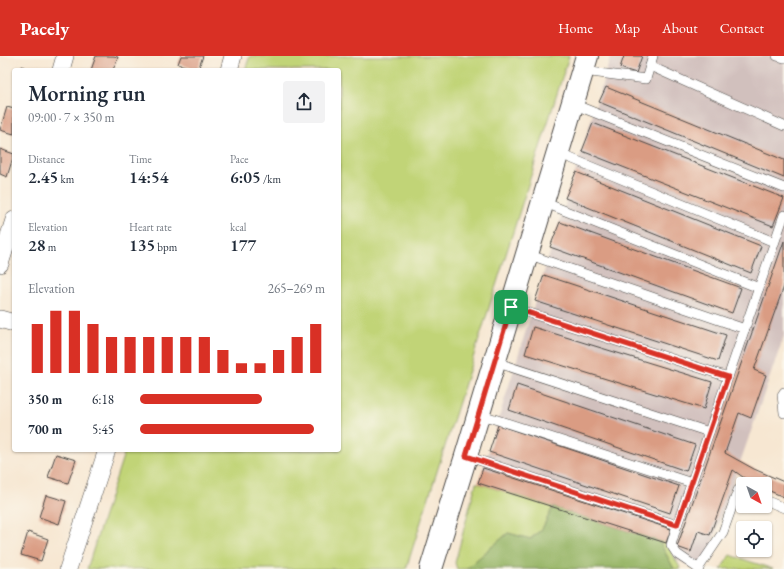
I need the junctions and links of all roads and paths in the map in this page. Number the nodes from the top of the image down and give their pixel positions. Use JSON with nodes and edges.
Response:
{"nodes":[{"id":1,"x":65,"y":56,"type":"edge"},
{"id":2,"x":234,"y":56,"type":"edge"},
{"id":3,"x":653,"y":56,"type":"edge"},
{"id":4,"x":777,"y":56,"type":"edge"},
{"id":5,"x":784,"y":58,"type":"edge"},
{"id":6,"x":585,"y":64,"type":"edge"},
{"id":7,"x":650,"y":66,"type":"junction"},
{"id":8,"x":62,"y":68,"type":"edge"},
{"id":9,"x":230,"y":68,"type":"edge"},
{"id":10,"x":573,"y":104,"type":"junction"},
{"id":11,"x":784,"y":126,"type":"edge"},
{"id":12,"x":558,"y":152,"type":"junction"},
{"id":13,"x":784,"y":188,"type":"edge"},
{"id":14,"x":543,"y":202,"type":"junction"},
{"id":15,"x":784,"y":215,"type":"edge"},
{"id":16,"x":12,"y":226,"type":"edge"},
{"id":17,"x":774,"y":242,"type":"junction"},
{"id":18,"x":527,"y":254,"type":"junction"},
{"id":19,"x":0,"y":264,"type":"edge"},
{"id":20,"x":759,"y":288,"type":"junction"},
{"id":21,"x":511,"y":307,"type":"junction"},
{"id":22,"x":0,"y":319,"type":"edge"},
{"id":23,"x":12,"y":322,"type":"edge"},
{"id":24,"x":745,"y":329,"type":"junction"},
{"id":25,"x":495,"y":362,"type":"junction"},
{"id":26,"x":728,"y":377,"type":"junction"},
{"id":27,"x":784,"y":392,"type":"edge"},
{"id":28,"x":784,"y":413,"type":"edge"},
{"id":29,"x":479,"y":414,"type":"junction"},
{"id":30,"x":709,"y":432,"type":"junction"},
{"id":31,"x":106,"y":452,"type":"edge"},
{"id":32,"x":466,"y":456,"type":"junction"},
{"id":33,"x":692,"y":483,"type":"junction"},
{"id":34,"x":736,"y":496,"type":"edge"},
{"id":35,"x":772,"y":503,"type":"edge"},
{"id":36,"x":784,"y":508,"type":"edge"},
{"id":37,"x":677,"y":525,"type":"junction"},
{"id":38,"x":434,"y":568,"type":"edge"},
{"id":39,"x":68,"y":569,"type":"edge"},
{"id":40,"x":698,"y":569,"type":"edge"}],
"edges":[{"from":1,"to":8,"type":"street"},
{"from":2,"to":9,"type":"street"},
{"from":3,"to":7,"type":"lane"},
{"from":4,"to":5,"type":"lane"},
{"from":6,"to":7,"type":"lane"},
{"from":6,"to":10,"type":"main road"},
{"from":7,"to":11,"type":"lane"},
{"from":10,"to":12,"type":"main road"},
{"from":10,"to":13,"type":"lane"},
{"from":12,"to":14,"type":"main road"},
{"from":12,"to":17,"type":"lane"},
{"from":14,"to":18,"type":"main road"},
{"from":14,"to":20,"type":"lane"},
{"from":15,"to":17,"type":"lane"},
{"from":16,"to":19,"type":"street"},
{"from":17,"to":20,"type":"lane"},
{"from":18,"to":21,"type":"main road"},
{"from":18,"to":24,"type":"lane"},
{"from":20,"to":24,"type":"lane"},
{"from":21,"to":25,"type":"main road"},
{"from":21,"to":26,"type":"lane"},
{"from":22,"to":23,"type":"street"},
{"from":24,"to":26,"type":"lane"},
{"from":25,"to":29,"type":"main road"},
{"from":25,"to":30,"type":"lane"},
{"from":26,"to":30,"type":"lane"},
{"from":27,"to":28,"type":"lane"},
{"from":29,"to":32,"type":"main road"},
{"from":29,"to":33,"type":"lane"},
{"from":30,"to":33,"type":"lane"},
{"from":31,"to":39,"type":"street"},
{"from":32,"to":37,"type":"lane"},
{"from":32,"to":38,"type":"main road"},
{"from":33,"to":37,"type":"lane"},
{"from":34,"to":40,"type":"lane"},
{"from":35,"to":36,"type":"lane"},
{"from":37,"to":40,"type":"lane"}]}
